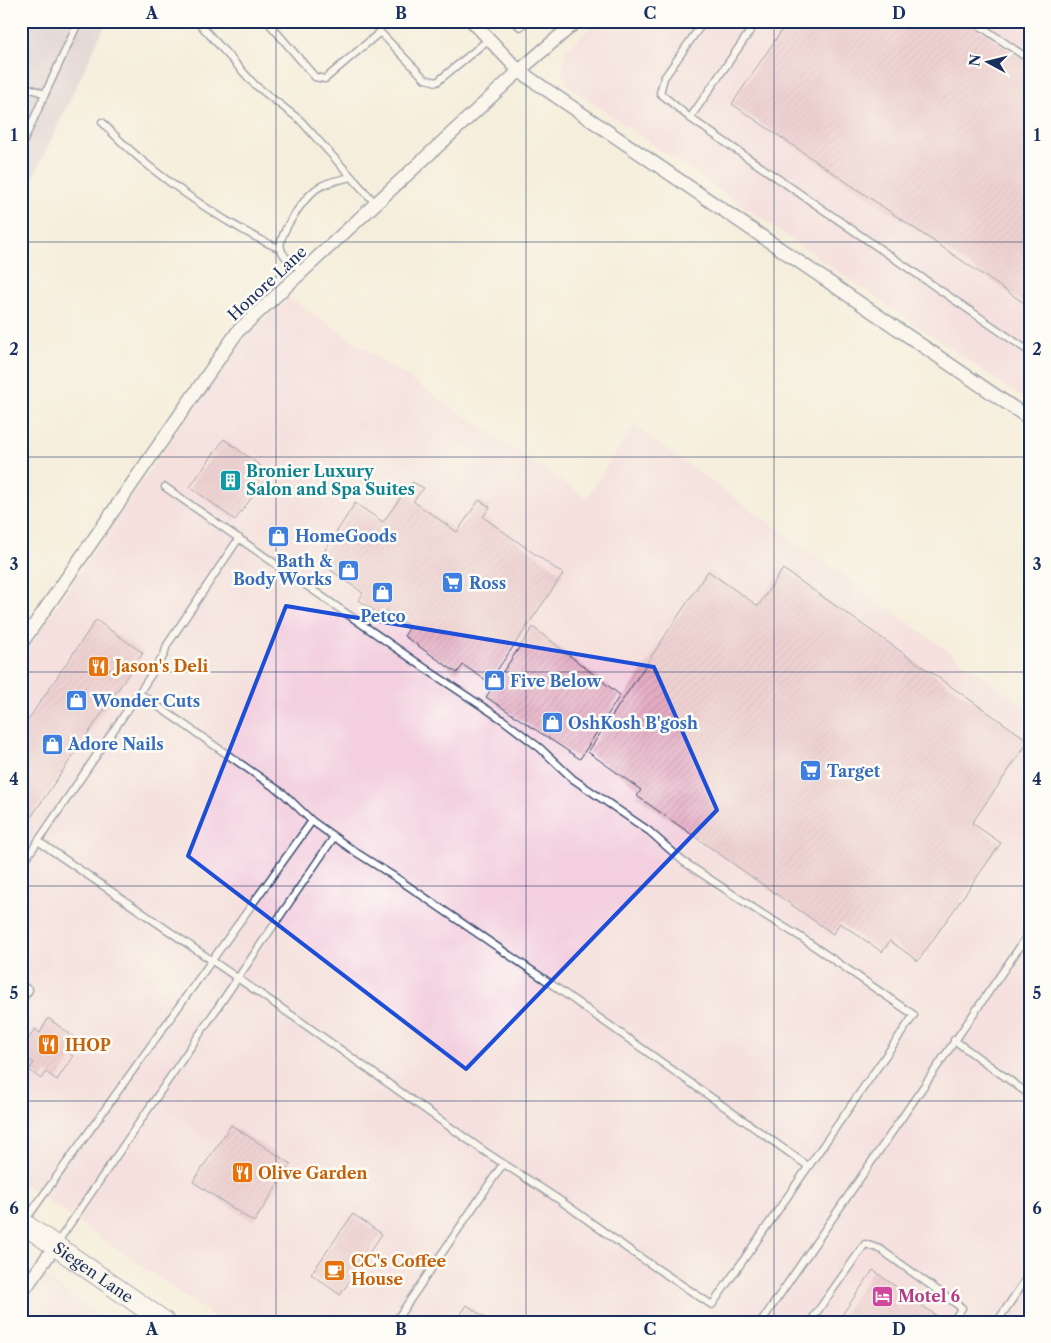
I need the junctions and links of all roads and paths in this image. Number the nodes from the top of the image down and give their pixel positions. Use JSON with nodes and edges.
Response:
{"nodes":[{"id":1,"x":79,"y":21,"type":"edge"},
{"id":2,"x":197,"y":21,"type":"edge"},
{"id":3,"x":267,"y":21,"type":"edge"},
{"id":4,"x":472,"y":21,"type":"edge"},
{"id":5,"x":514,"y":21,"type":"edge"},
{"id":6,"x":526,"y":21,"type":"edge"},
{"id":7,"x":577,"y":21,"type":"edge"},
{"id":8,"x":704,"y":21,"type":"edge"},
{"id":9,"x":757,"y":21,"type":"edge"},
{"id":10,"x":974,"y":21,"type":"edge"},
{"id":11,"x":489,"y":39,"type":"junction"},
{"id":12,"x":1030,"y":60,"type":"edge"},
{"id":13,"x":519,"y":70,"type":"junction"},
{"id":14,"x":21,"y":85,"type":"edge"},
{"id":15,"x":45,"y":94,"type":"junction"},
{"id":16,"x":690,"y":118,"type":"junction"},
{"id":17,"x":102,"y":122,"type":"dead end"},
{"id":18,"x":21,"y":147,"type":"edge"},
{"id":19,"x":351,"y":177,"type":"junction"},
{"id":20,"x":376,"y":204,"type":"junction"},
{"id":21,"x":281,"y":249,"type":"junction"},
{"id":22,"x":303,"y":271,"type":"junction"},
{"id":23,"x":1030,"y":352,"type":"edge"},
{"id":24,"x":1030,"y":419,"type":"edge"},
{"id":25,"x":165,"y":487,"type":"dead end"},
{"id":26,"x":239,"y":538,"type":"junction"},
{"id":27,"x":21,"y":644,"type":"edge"},
{"id":28,"x":139,"y":692,"type":"junction"},
{"id":29,"x":312,"y":821,"type":"junction"},
{"id":30,"x":334,"y":837,"type":"junction"},
{"id":31,"x":38,"y":841,"type":"junction"},
{"id":32,"x":21,"y":866,"type":"edge"},
{"id":33,"x":1030,"y":932,"type":"edge"},
{"id":34,"x":211,"y":960,"type":"junction"},
{"id":35,"x":237,"y":978,"type":"junction"},
{"id":36,"x":21,"y":985,"type":"edge"},
{"id":37,"x":21,"y":1001,"type":"edge"},
{"id":38,"x":954,"y":1040,"type":"junction"},
{"id":39,"x":1030,"y":1095,"type":"edge"},
{"id":40,"x":503,"y":1164,"type":"junction"},
{"id":41,"x":808,"y":1166,"type":"junction"},
{"id":42,"x":22,"y":1223,"type":"edge"},
{"id":43,"x":55,"y":1246,"type":"junction"},
{"id":44,"x":1030,"y":1273,"type":"edge"},
{"id":45,"x":21,"y":1294,"type":"edge"},
{"id":46,"x":165,"y":1322,"type":"edge"},
{"id":47,"x":396,"y":1322,"type":"edge"},
{"id":48,"x":761,"y":1322,"type":"edge"},
{"id":49,"x":810,"y":1322,"type":"edge"},
{"id":50,"x":952,"y":1322,"type":"edge"},
{"id":51,"x":997,"y":1322,"type":"edge"}],
"edges":[{"from":1,"to":15,"type":"lane"},
{"from":2,"to":19,"type":"lane"},
{"from":3,"to":11,"type":"lane"},
{"from":4,"to":11,"type":"street"},
{"from":5,"to":6,"type":"lane"},
{"from":7,"to":13,"type":"street","name":"Honore Lane"},
{"from":8,"to":16,"type":"lane"},
{"from":9,"to":16,"type":"lane"},
{"from":10,"to":12,"type":"lane"},
{"from":11,"to":13,"type":"street"},
{"from":13,"to":20,"type":"street","name":"Honore Lane"},
{"from":13,"to":24,"type":"street"},
{"from":14,"to":15,"type":"lane"},
{"from":15,"to":18,"type":"lane"},
{"from":16,"to":23,"type":"lane"},
{"from":17,"to":21,"type":"lane"},
{"from":19,"to":20,"type":"lane"},
{"from":19,"to":21,"type":"lane"},
{"from":20,"to":22,"type":"street","name":"Honore Lane"},
{"from":21,"to":22,"type":"lane"},
{"from":22,"to":27,"type":"street","name":"Honore Lane"},
{"from":25,"to":26,"type":"lane"},
{"from":26,"to":28,"type":"lane"},
{"from":26,"to":41,"type":"lane"},
{"from":28,"to":29,"type":"lane"},
{"from":28,"to":31,"type":"lane"},
{"from":29,"to":30,"type":"lane"},
{"from":29,"to":34,"type":"lane"},
{"from":30,"to":35,"type":"lane"},
{"from":30,"to":41,"type":"lane"},
{"from":31,"to":32,"type":"lane"},
{"from":31,"to":34,"type":"lane"},
{"from":33,"to":38,"type":"lane"},
{"from":34,"to":35,"type":"lane"},
{"from":34,"to":42,"type":"lane"},
{"from":35,"to":40,"type":"lane"},
{"from":35,"to":43,"type":"lane"},
{"from":36,"to":37,"type":"lane"},
{"from":38,"to":39,"type":"lane"},
{"from":38,"to":48,"type":"lane"},
{"from":40,"to":41,"type":"lane"},
{"from":40,"to":47,"type":"lane"},
{"from":42,"to":43,"type":"main road","name":"Siegen Lane"},
{"from":43,"to":45,"type":"street"},
{"from":43,"to":46,"type":"main road","name":"Siegen Lane"},
{"from":44,"to":51,"type":"lane"},
{"from":49,"to":50,"type":"lane"}]}
